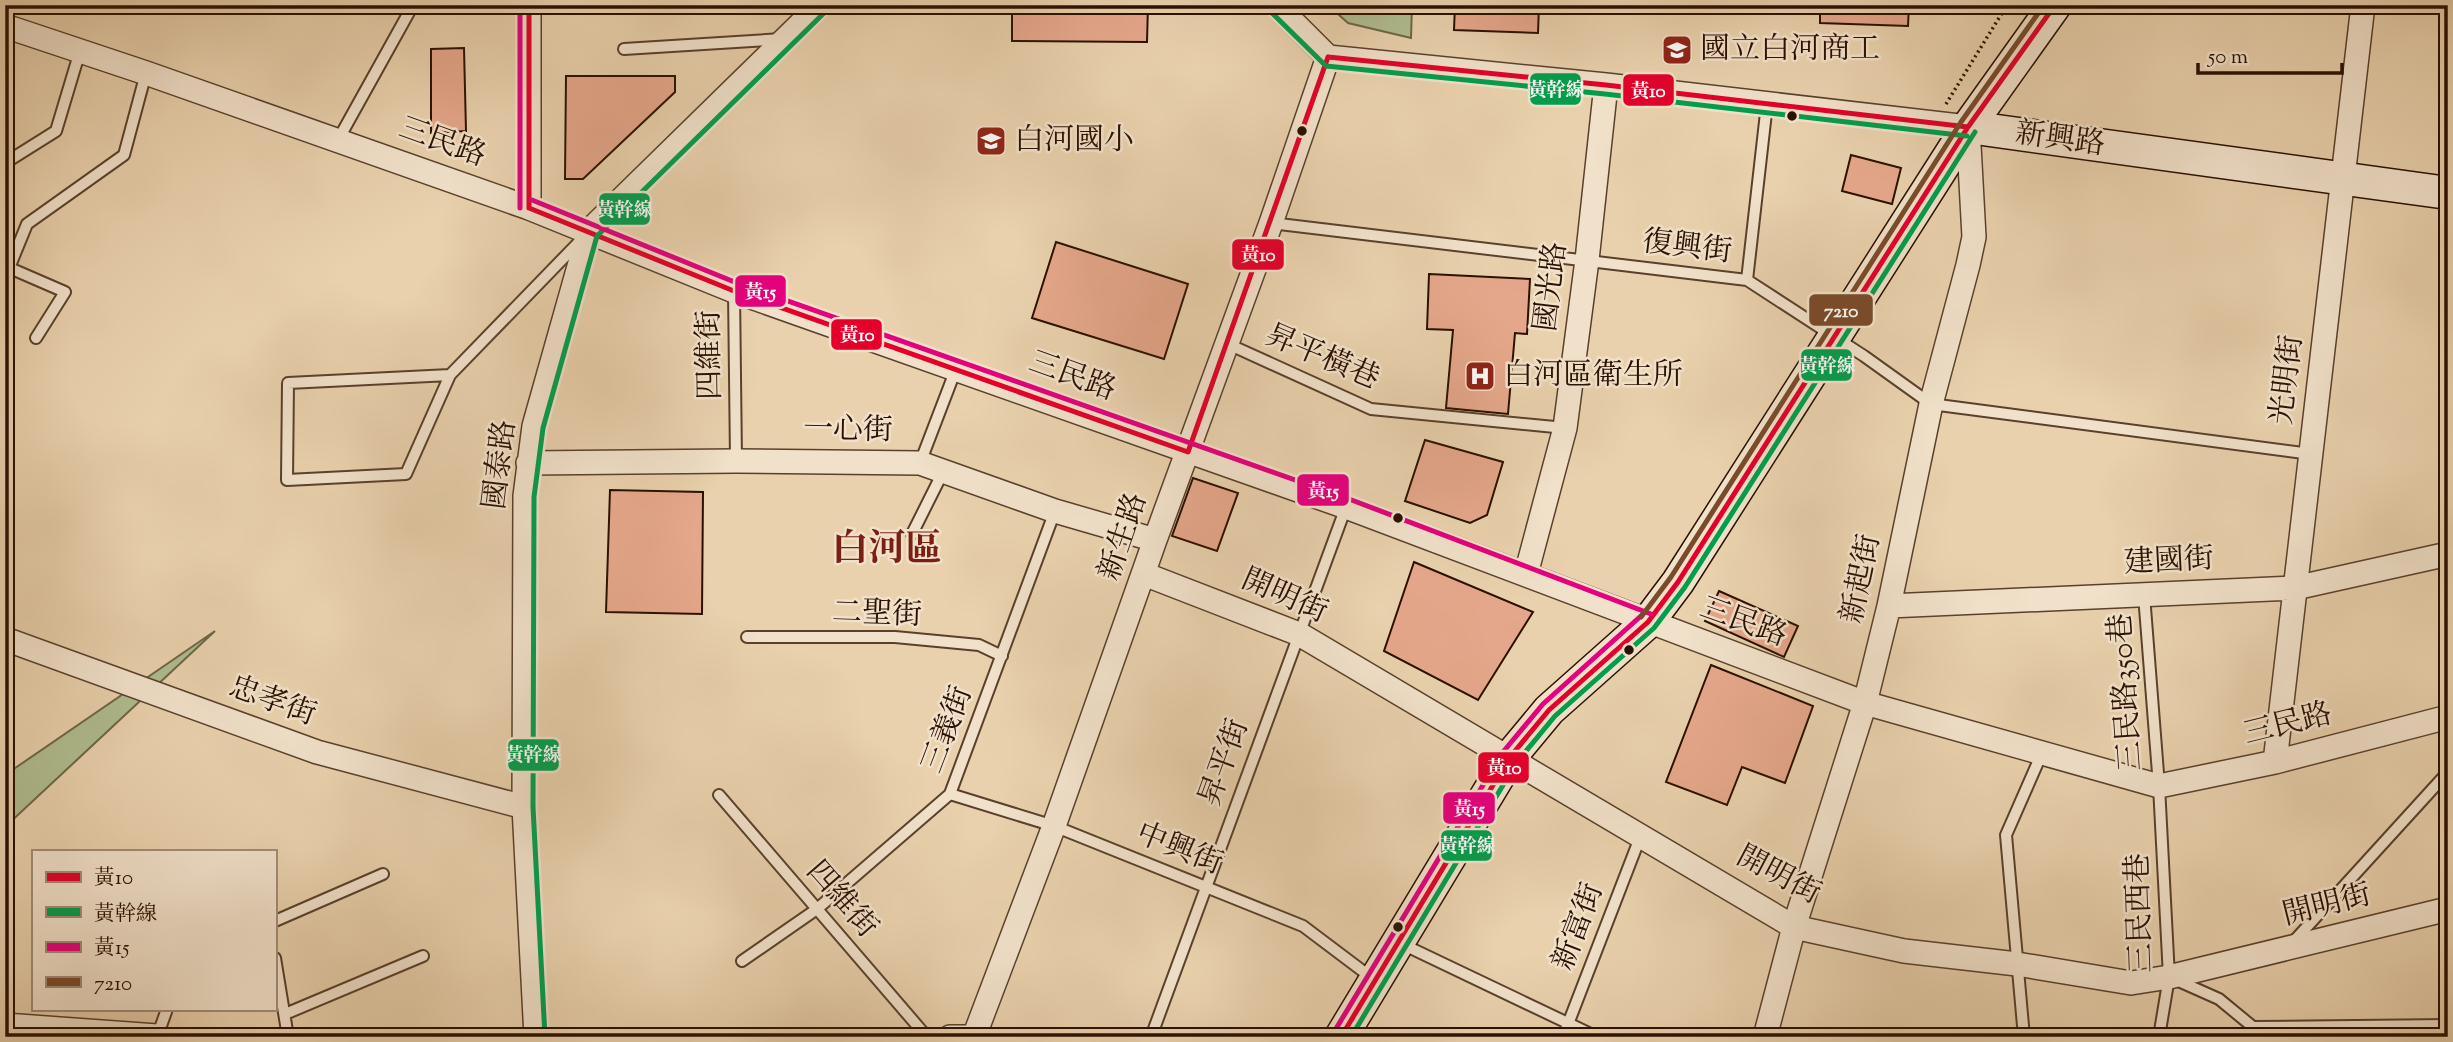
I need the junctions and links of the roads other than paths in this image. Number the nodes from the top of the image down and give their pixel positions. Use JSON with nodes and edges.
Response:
{"nodes":[{"id":1,"x":413,"y":5,"type":"edge"},
{"id":2,"x":530,"y":5,"type":"edge"},
{"id":3,"x":820,"y":5,"type":"edge"},
{"id":4,"x":1276,"y":5,"type":"edge"},
{"id":5,"x":2055,"y":5,"type":"edge"},
{"id":6,"x":2363,"y":5,"type":"edge"},
{"id":7,"x":5,"y":26,"type":"edge"},
{"id":8,"x":786,"y":39,"type":"junction"},
{"id":9,"x":624,"y":50,"type":"dead end"},
{"id":10,"x":80,"y":51,"type":"junction"},
{"id":11,"x":1328,"y":57,"type":"junction"},
{"id":12,"x":146,"y":73,"type":"junction"},
{"id":13,"x":1606,"y":85,"type":"junction"},
{"id":14,"x":1767,"y":104,"type":"junction"},
{"id":15,"x":1968,"y":127,"type":"junction"},
{"id":16,"x":338,"y":139,"type":"junction"},
{"id":17,"x":5,"y":163,"type":"edge"},
{"id":18,"x":2343,"y":179,"type":"junction"},
{"id":19,"x":2448,"y":193,"type":"edge"},
{"id":20,"x":529,"y":208,"type":"junction"},
{"id":21,"x":1271,"y":223,"type":"junction"},
{"id":22,"x":589,"y":232,"type":"junction"},
{"id":23,"x":1587,"y":260,"type":"junction"},
{"id":24,"x":7,"y":271,"type":"edge"},
{"id":25,"x":1747,"y":280,"type":"junction"},
{"id":26,"x":734,"y":290,"type":"junction"},
{"id":27,"x":1833,"y":337,"type":"junction"},
{"id":28,"x":36,"y":338,"type":"dead end"},
{"id":29,"x":1228,"y":344,"type":"junction"},
{"id":30,"x":956,"y":369,"type":"junction"},
{"id":31,"x":450,"y":376,"type":"junction"},
{"id":32,"x":1931,"y":404,"type":"junction"},
{"id":33,"x":1565,"y":428,"type":"junction"},
{"id":34,"x":1188,"y":452,"type":"junction"},
{"id":35,"x":2311,"y":454,"type":"junction"},
{"id":36,"x":736,"y":461,"type":"junction"},
{"id":37,"x":528,"y":463,"type":"junction"},
{"id":38,"x":920,"y":463,"type":"junction"},
{"id":39,"x":944,"y":470,"type":"junction"},
{"id":40,"x":1346,"y":507,"type":"junction"},
{"id":41,"x":1055,"y":511,"type":"junction"},
{"id":42,"x":912,"y":534,"type":"dead end"},
{"id":43,"x":1155,"y":540,"type":"junction"},
{"id":44,"x":2448,"y":554,"type":"edge"},
{"id":45,"x":1144,"y":574,"type":"junction"},
{"id":46,"x":1526,"y":574,"type":"junction"},
{"id":47,"x":2295,"y":588,"type":"junction"},
{"id":48,"x":2144,"y":594,"type":"junction"},
{"id":49,"x":1889,"y":606,"type":"junction"},
{"id":50,"x":1648,"y":622,"type":"junction"},
{"id":51,"x":1299,"y":634,"type":"junction"},
{"id":52,"x":747,"y":637,"type":"dead end"},
{"id":53,"x":5,"y":639,"type":"edge"},
{"id":54,"x":1002,"y":656,"type":"junction"},
{"id":55,"x":1865,"y":703,"type":"junction"},
{"id":56,"x":2448,"y":717,"type":"edge"},
{"id":57,"x":2042,"y":753,"type":"junction"},
{"id":58,"x":1510,"y":757,"type":"junction"},
{"id":59,"x":2275,"y":761,"type":"junction"},
{"id":60,"x":2448,"y":772,"type":"edge"},
{"id":61,"x":2160,"y":786,"type":"junction"},
{"id":62,"x":950,"y":794,"type":"junction"},
{"id":63,"x":719,"y":795,"type":"dead end"},
{"id":64,"x":523,"y":807,"type":"junction"},
{"id":65,"x":1054,"y":826,"type":"junction"},
{"id":66,"x":1642,"y":835,"type":"junction"},
{"id":67,"x":383,"y":874,"type":"dead end"},
{"id":68,"x":1205,"y":888,"type":"junction"},
{"id":69,"x":817,"y":909,"type":"junction"},
{"id":70,"x":2448,"y":909,"type":"edge"},
{"id":71,"x":276,"y":921,"type":"edge"},
{"id":72,"x":1794,"y":927,"type":"junction"},
{"id":73,"x":1397,"y":941,"type":"junction"},
{"id":74,"x":2289,"y":948,"type":"junction"},
{"id":75,"x":423,"y":956,"type":"dead end"},
{"id":76,"x":742,"y":961,"type":"dead end"},
{"id":77,"x":276,"y":964,"type":"edge"},
{"id":78,"x":2017,"y":964,"type":"junction"},
{"id":79,"x":2169,"y":977,"type":"junction"},
{"id":80,"x":1375,"y":979,"type":"junction"},
{"id":81,"x":167,"y":1010,"type":"edge"},
{"id":82,"x":285,"y":1014,"type":"junction"},
{"id":83,"x":1568,"y":1023,"type":"junction"},
{"id":84,"x":6,"y":1025,"type":"edge"},
{"id":85,"x":2448,"y":1025,"type":"edge"},
{"id":86,"x":2251,"y":1032,"type":"edge"},
{"id":87,"x":5,"y":1034,"type":"edge"},
{"id":88,"x":157,"y":1036,"type":"edge"},
{"id":89,"x":289,"y":1037,"type":"edge"},
{"id":90,"x":536,"y":1037,"type":"edge"},
{"id":91,"x":927,"y":1037,"type":"edge"},
{"id":92,"x":950,"y":1037,"type":"edge"},
{"id":93,"x":968,"y":1037,"type":"edge"},
{"id":94,"x":974,"y":1037,"type":"edge"},
{"id":95,"x":1151,"y":1037,"type":"edge"},
{"id":96,"x":1341,"y":1037,"type":"edge"},
{"id":97,"x":1563,"y":1037,"type":"edge"},
{"id":98,"x":1597,"y":1037,"type":"edge"},
{"id":99,"x":1765,"y":1037,"type":"edge"},
{"id":100,"x":2024,"y":1037,"type":"edge"},
{"id":101,"x":2160,"y":1037,"type":"edge"}],
"edges":[{"from":1,"to":16,"type":"lane"},
{"from":2,"to":20,"type":"street"},
{"from":3,"to":8,"type":"street","name":"國泰路"},
{"from":4,"to":11,"type":"street"},
{"from":5,"to":15,"type":"street"},
{"from":6,"to":18,"type":"street","name":"光明街"},
{"from":7,"to":10,"type":"street","name":"三民路"},
{"from":8,"to":9,"type":"lane"},
{"from":8,"to":22,"type":"street","name":"國泰路"},
{"from":10,"to":12,"type":"street","name":"三民路"},
{"from":10,"to":17,"type":"lane"},
{"from":11,"to":13,"type":"street","name":"新興路"},
{"from":11,"to":21,"type":"street","name":"新生路"},
{"from":12,"to":16,"type":"street","name":"三民路"},
{"from":12,"to":24,"type":"lane"},
{"from":13,"to":14,"type":"street","name":"新興路"},
{"from":13,"to":23,"type":"street","name":"國光路"},
{"from":14,"to":15,"type":"street","name":"新興路"},
{"from":14,"to":25,"type":"lane"},
{"from":15,"to":18,"type":"street","name":"新興路"},
{"from":15,"to":27,"type":"street"},
{"from":15,"to":32,"type":"street","name":"新起街"},
{"from":16,"to":20,"type":"street","name":"三民路"},
{"from":18,"to":19,"type":"street","name":"新興路"},
{"from":18,"to":35,"type":"street","name":"光明街"},
{"from":20,"to":22,"type":"street","name":"三民路"},
{"from":21,"to":23,"type":"lane","name":"復興街"},
{"from":21,"to":29,"type":"street","name":"新生路"},
{"from":22,"to":26,"type":"street","name":"三民路"},
{"from":22,"to":31,"type":"lane"},
{"from":22,"to":37,"type":"street","name":"國泰路"},
{"from":23,"to":25,"type":"lane","name":"復興街"},
{"from":23,"to":33,"type":"street","name":"國光路"},
{"from":24,"to":28,"type":"lane"},
{"from":25,"to":27,"type":"lane","name":"復興街"},
{"from":26,"to":30,"type":"street","name":"三民路"},
{"from":26,"to":36,"type":"lane","name":"四維街"},
{"from":27,"to":32,"type":"lane","name":"復興街"},
{"from":27,"to":50,"type":"street"},
{"from":29,"to":33,"type":"lane","name":"昇平橫巷"},
{"from":29,"to":34,"type":"street","name":"新生路"},
{"from":30,"to":34,"type":"street","name":"三民路"},
{"from":30,"to":38,"type":"lane"},
{"from":31,"to":31,"type":"lane"},
{"from":32,"to":35,"type":"lane","name":"復興街"},
{"from":32,"to":49,"type":"street","name":"新起街"},
{"from":33,"to":46,"type":"street","name":"國光路"},
{"from":34,"to":40,"type":"street","name":"三民路"},
{"from":34,"to":43,"type":"street","name":"新生路"},
{"from":35,"to":47,"type":"street","name":"光明街"},
{"from":36,"to":37,"type":"street","name":"一心街"},
{"from":36,"to":38,"type":"street","name":"一心街"},
{"from":37,"to":64,"type":"street","name":"國泰路"},
{"from":38,"to":39,"type":"street","name":"一心街"},
{"from":39,"to":41,"type":"street","name":"一心街"},
{"from":39,"to":42,"type":"lane"},
{"from":40,"to":46,"type":"street","name":"三民路"},
{"from":40,"to":51,"type":"lane","name":"昇平街"},
{"from":41,"to":43,"type":"street","name":"一心街"},
{"from":41,"to":54,"type":"lane","name":"三義街"},
{"from":43,"to":45,"type":"street","name":"新生路"},
{"from":44,"to":47,"type":"street","name":"建國街"},
{"from":45,"to":51,"type":"street","name":"開明街"},
{"from":45,"to":65,"type":"street","name":"新生路"},
{"from":46,"to":50,"type":"street","name":"三民路"},
{"from":47,"to":48,"type":"street","name":"建國街"},
{"from":47,"to":59,"type":"street","name":"光明街"},
{"from":48,"to":49,"type":"street","name":"建國街"},
{"from":48,"to":61,"type":"lane","name":"三民路350巷"},
{"from":49,"to":55,"type":"street","name":"新起街"},
{"from":50,"to":55,"type":"street","name":"三民路"},
{"from":50,"to":58,"type":"street"},
{"from":51,"to":58,"type":"street","name":"開明街"},
{"from":51,"to":68,"type":"lane","name":"昇平街"},
{"from":52,"to":54,"type":"lane","name":"二聖街"},
{"from":53,"to":64,"type":"street","name":"忠孝街"},
{"from":54,"to":62,"type":"lane","name":"三義街"},
{"from":55,"to":57,"type":"street","name":"三民路"},
{"from":55,"to":72,"type":"street","name":"新起街"},
{"from":56,"to":59,"type":"street","name":"三民路"},
{"from":57,"to":61,"type":"street","name":"三民路"},
{"from":57,"to":78,"type":"lane"},
{"from":58,"to":66,"type":"street","name":"開明街"},
{"from":58,"to":73,"type":"street"},
{"from":59,"to":61,"type":"street","name":"三民路"},
{"from":60,"to":74,"type":"lane"},
{"from":61,"to":79,"type":"lane","name":"三民西巷"},
{"from":62,"to":65,"type":"lane","name":"中興街"},
{"from":62,"to":69,"type":"lane","name":"三義街"},
{"from":63,"to":69,"type":"lane","name":"四維街"},
{"from":64,"to":90,"type":"street","name":"國泰路"},
{"from":65,"to":68,"type":"lane","name":"中興街"},
{"from":65,"to":94,"type":"street","name":"新生路"},
{"from":66,"to":72,"type":"street","name":"開明街"},
{"from":66,"to":83,"type":"lane","name":"新富街"},
{"from":67,"to":71,"type":"lane"},
{"from":68,"to":80,"type":"lane","name":"中興街"},
{"from":68,"to":95,"type":"lane","name":"昇平街"},
{"from":69,"to":76,"type":"lane","name":"三義街"},
{"from":69,"to":91,"type":"lane","name":"四維街"},
{"from":70,"to":74,"type":"street","name":"開明街"},
{"from":72,"to":78,"type":"street","name":"開明街"},
{"from":72,"to":99,"type":"street","name":"新起街"},
{"from":73,"to":80,"type":"street"},
{"from":73,"to":83,"type":"lane"},
{"from":74,"to":79,"type":"street","name":"開明街"},
{"from":75,"to":82,"type":"lane"},
{"from":77,"to":82,"type":"lane"},
{"from":78,"to":79,"type":"street","name":"開明街"},
{"from":78,"to":100,"type":"lane"},
{"from":79,"to":86,"type":"lane"},
{"from":79,"to":101,"type":"lane","name":"三民西巷"},
{"from":80,"to":96,"type":"street"},
{"from":81,"to":88,"type":"lane"},
{"from":82,"to":89,"type":"lane"},
{"from":83,"to":97,"type":"lane","name":"新富街"},
{"from":83,"to":98,"type":"lane"},
{"from":84,"to":87,"type":"lane"},
{"from":84,"to":88,"type":"street"},
{"from":85,"to":86,"type":"lane"},
{"from":92,"to":93,"type":"street"}]}
